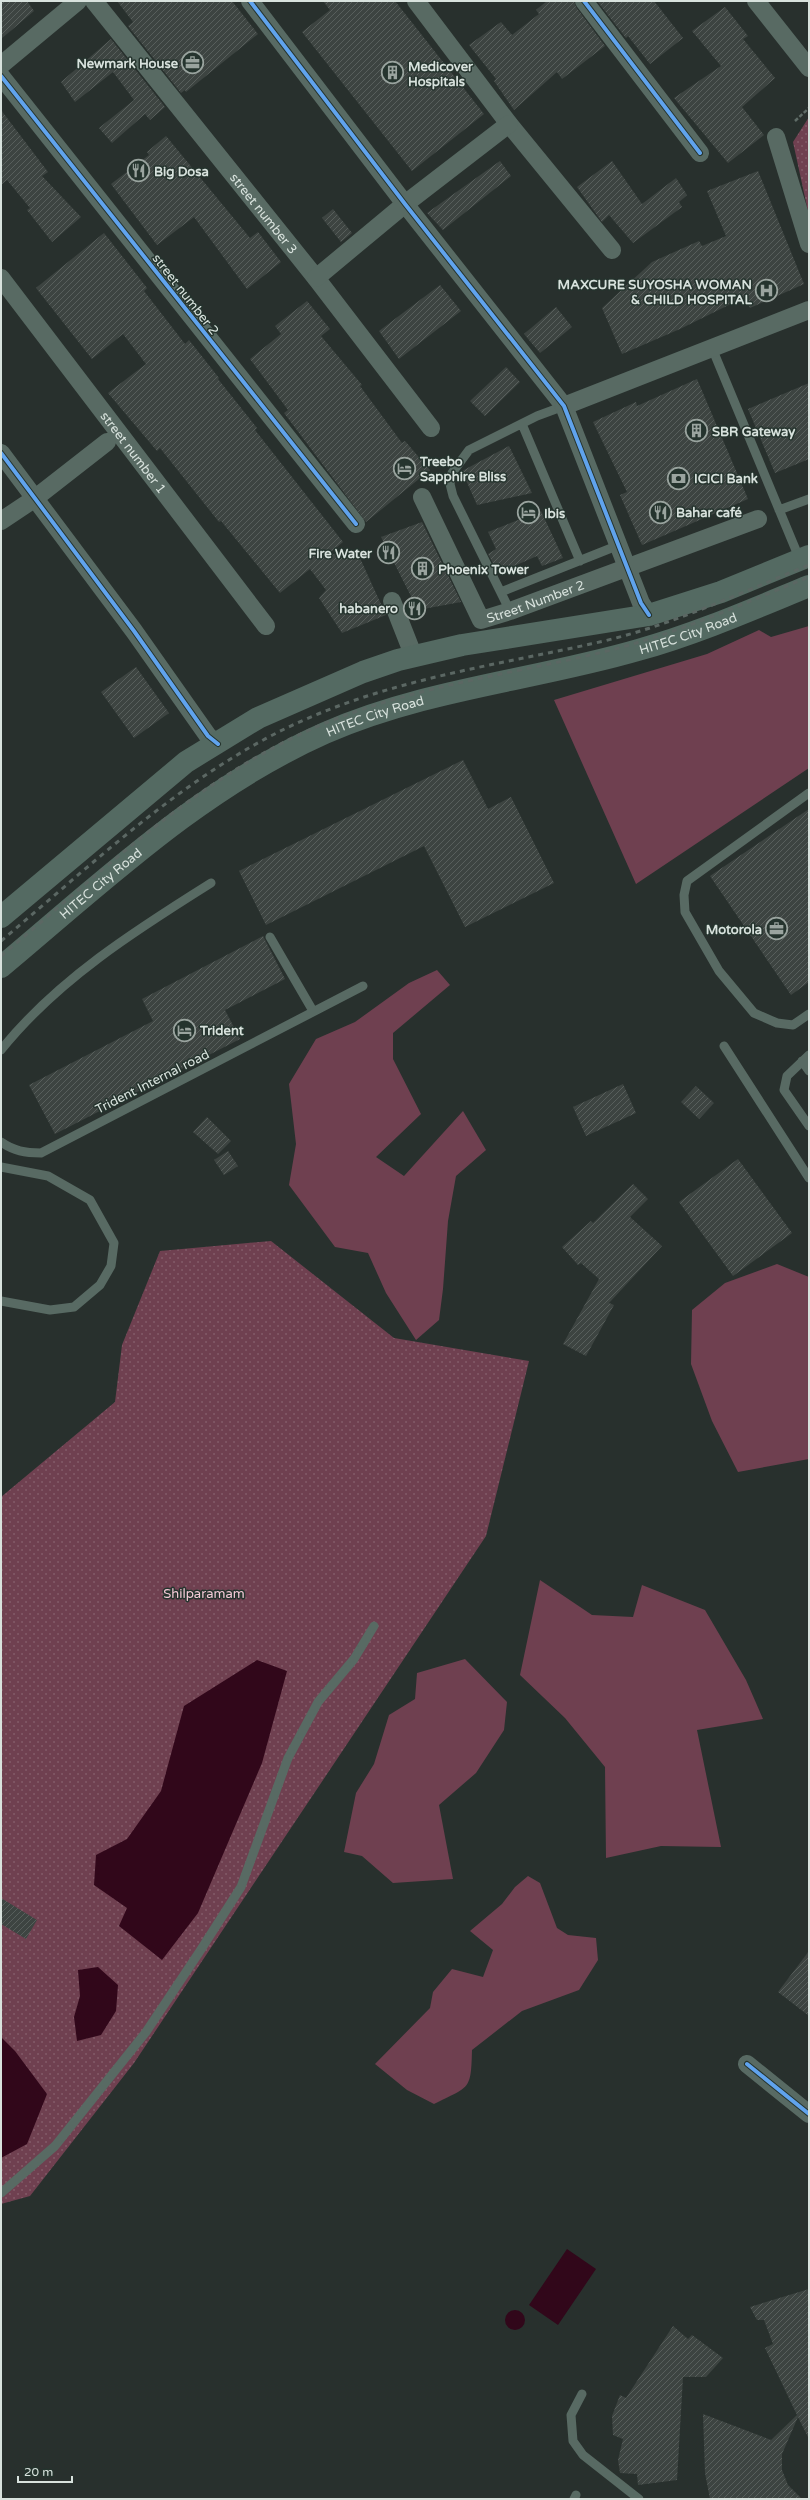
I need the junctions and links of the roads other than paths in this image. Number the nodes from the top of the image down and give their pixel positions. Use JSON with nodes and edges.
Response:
{"nodes":[{"id":1,"x":78,"y":1,"type":"edge"},
{"id":2,"x":94,"y":1,"type":"edge"},
{"id":3,"x":250,"y":1,"type":"edge"},
{"id":4,"x":416,"y":1,"type":"edge"},
{"id":5,"x":584,"y":1,"type":"edge"},
{"id":6,"x":756,"y":1,"type":"edge"},
{"id":7,"x":1,"y":65,"type":"edge"},
{"id":8,"x":809,"y":68,"type":"edge"},
{"id":9,"x":1,"y":76,"type":"edge"},
{"id":10,"x":509,"y":124,"type":"junction"},
{"id":11,"x":776,"y":137,"type":"dead end"},
{"id":12,"x":700,"y":153,"type":"dead end"},
{"id":13,"x":405,"y":204,"type":"junction"},
{"id":14,"x":809,"y":244,"type":"edge"},
{"id":15,"x":612,"y":250,"type":"dead end"},
{"id":16,"x":1,"y":278,"type":"edge"},
{"id":17,"x":316,"y":278,"type":"junction"},
{"id":18,"x":809,"y":310,"type":"edge"},
{"id":19,"x":712,"y":348,"type":"junction"},
{"id":20,"x":564,"y":406,"type":"junction"},
{"id":21,"x":522,"y":424,"type":"junction"},
{"id":22,"x":431,"y":428,"type":"dead end"},
{"id":23,"x":107,"y":442,"type":"dead end"},
{"id":24,"x":1,"y":453,"type":"edge"},
{"id":25,"x":34,"y":499,"type":"junction"},
{"id":26,"x":809,"y":499,"type":"edge"},
{"id":27,"x":421,"y":503,"type":"dead end"},
{"id":28,"x":779,"y":510,"type":"junction"},
{"id":29,"x":758,"y":519,"type":"dead end"},
{"id":30,"x":1,"y":521,"type":"edge"},
{"id":31,"x":356,"y":524,"type":"dead end"},
{"id":32,"x":619,"y":545,"type":"junction"},
{"id":33,"x":804,"y":558,"type":"edge"},
{"id":34,"x":580,"y":561,"type":"junction"},
{"id":35,"x":628,"y":568,"type":"junction"},
{"id":36,"x":809,"y":586,"type":"edge"},
{"id":37,"x":501,"y":592,"type":"junction"},
{"id":38,"x":392,"y":601,"type":"dead end"},
{"id":39,"x":510,"y":611,"type":"junction"},
{"id":40,"x":650,"y":615,"type":"junction"},
{"id":41,"x":266,"y":626,"type":"dead end"},
{"id":42,"x":414,"y":657,"type":"junction"},
{"id":43,"x":218,"y":744,"type":"junction"},
{"id":44,"x":809,"y":793,"type":"edge"},
{"id":45,"x":211,"y":883,"type":"dead end"},
{"id":46,"x":1,"y":917,"type":"edge"},
{"id":47,"x":270,"y":937,"type":"dead end"},
{"id":48,"x":1,"y":967,"type":"edge"},
{"id":49,"x":363,"y":986,"type":"dead end"},
{"id":50,"x":313,"y":1012,"type":"junction"},
{"id":51,"x":809,"y":1014,"type":"edge"},
{"id":52,"x":724,"y":1046,"type":"dead end"},
{"id":53,"x":1,"y":1050,"type":"edge"},
{"id":54,"x":805,"y":1058,"type":"edge"},
{"id":55,"x":809,"y":1071,"type":"edge"},
{"id":56,"x":809,"y":1126,"type":"edge"},
{"id":57,"x":1,"y":1142,"type":"edge"},
{"id":58,"x":1,"y":1167,"type":"edge"},
{"id":59,"x":809,"y":1178,"type":"edge"},
{"id":60,"x":1,"y":1301,"type":"edge"},
{"id":61,"x":374,"y":1626,"type":"dead end"},
{"id":62,"x":747,"y":2064,"type":"dead end"},
{"id":63,"x":809,"y":2114,"type":"edge"},
{"id":64,"x":1,"y":2193,"type":"edge"},
{"id":65,"x":582,"y":2394,"type":"dead end"},
{"id":66,"x":639,"y":2499,"type":"edge"}],
"edges":[{"from":1,"to":7,"type":"street"},
{"from":2,"to":17,"type":"street","name":"street number 3"},
{"from":3,"to":13,"type":"street"},
{"from":4,"to":10,"type":"street"},
{"from":5,"to":12,"type":"street"},
{"from":6,"to":8,"type":"street"},
{"from":9,"to":31,"type":"street","name":"street number 2"},
{"from":10,"to":13,"type":"street"},
{"from":10,"to":15,"type":"street"},
{"from":11,"to":14,"type":"street"},
{"from":13,"to":17,"type":"street"},
{"from":13,"to":20,"type":"street"},
{"from":16,"to":41,"type":"street","name":"street number 1"},
{"from":17,"to":22,"type":"street","name":"street number 3"},
{"from":18,"to":19,"type":"street"},
{"from":19,"to":20,"type":"street"},
{"from":19,"to":28,"type":"lane"},
{"from":20,"to":21,"type":"lane"},
{"from":20,"to":32,"type":"street"},
{"from":21,"to":34,"type":"lane"},
{"from":21,"to":37,"type":"lane"},
{"from":23,"to":25,"type":"street"},
{"from":24,"to":25,"type":"street"},
{"from":25,"to":30,"type":"street"},
{"from":25,"to":43,"type":"street"},
{"from":26,"to":28,"type":"lane"},
{"from":27,"to":39,"type":"street","name":"Street Number 2"},
{"from":28,"to":33,"type":"lane"},
{"from":29,"to":35,"type":"street","name":"Street Number 2"},
{"from":32,"to":34,"type":"lane"},
{"from":32,"to":35,"type":"street"},
{"from":33,"to":40,"type":"main road","name":"HITEC City Road"},
{"from":34,"to":37,"type":"lane"},
{"from":35,"to":39,"type":"street","name":"Street Number 2"},
{"from":35,"to":40,"type":"street"},
{"from":36,"to":48,"type":"main road","name":"HITEC City Road"},
{"from":37,"to":39,"type":"lane"},
{"from":38,"to":42,"type":"street"},
{"from":40,"to":42,"type":"main road","name":"HITEC City Road"},
{"from":42,"to":43,"type":"main road","name":"HITEC City Road"},
{"from":43,"to":46,"type":"main road","name":"HITEC City Road"},
{"from":44,"to":51,"type":"lane"},
{"from":45,"to":53,"type":"lane"},
{"from":47,"to":50,"type":"lane"},
{"from":49,"to":50,"type":"lane","name":"Trident Internal road"},
{"from":50,"to":57,"type":"lane","name":"Trident Internal road"},
{"from":52,"to":59,"type":"lane"},
{"from":54,"to":55,"type":"lane"},
{"from":54,"to":56,"type":"lane"},
{"from":58,"to":60,"type":"lane"},
{"from":61,"to":64,"type":"lane"},
{"from":62,"to":63,"type":"street"},
{"from":65,"to":66,"type":"lane"}]}
